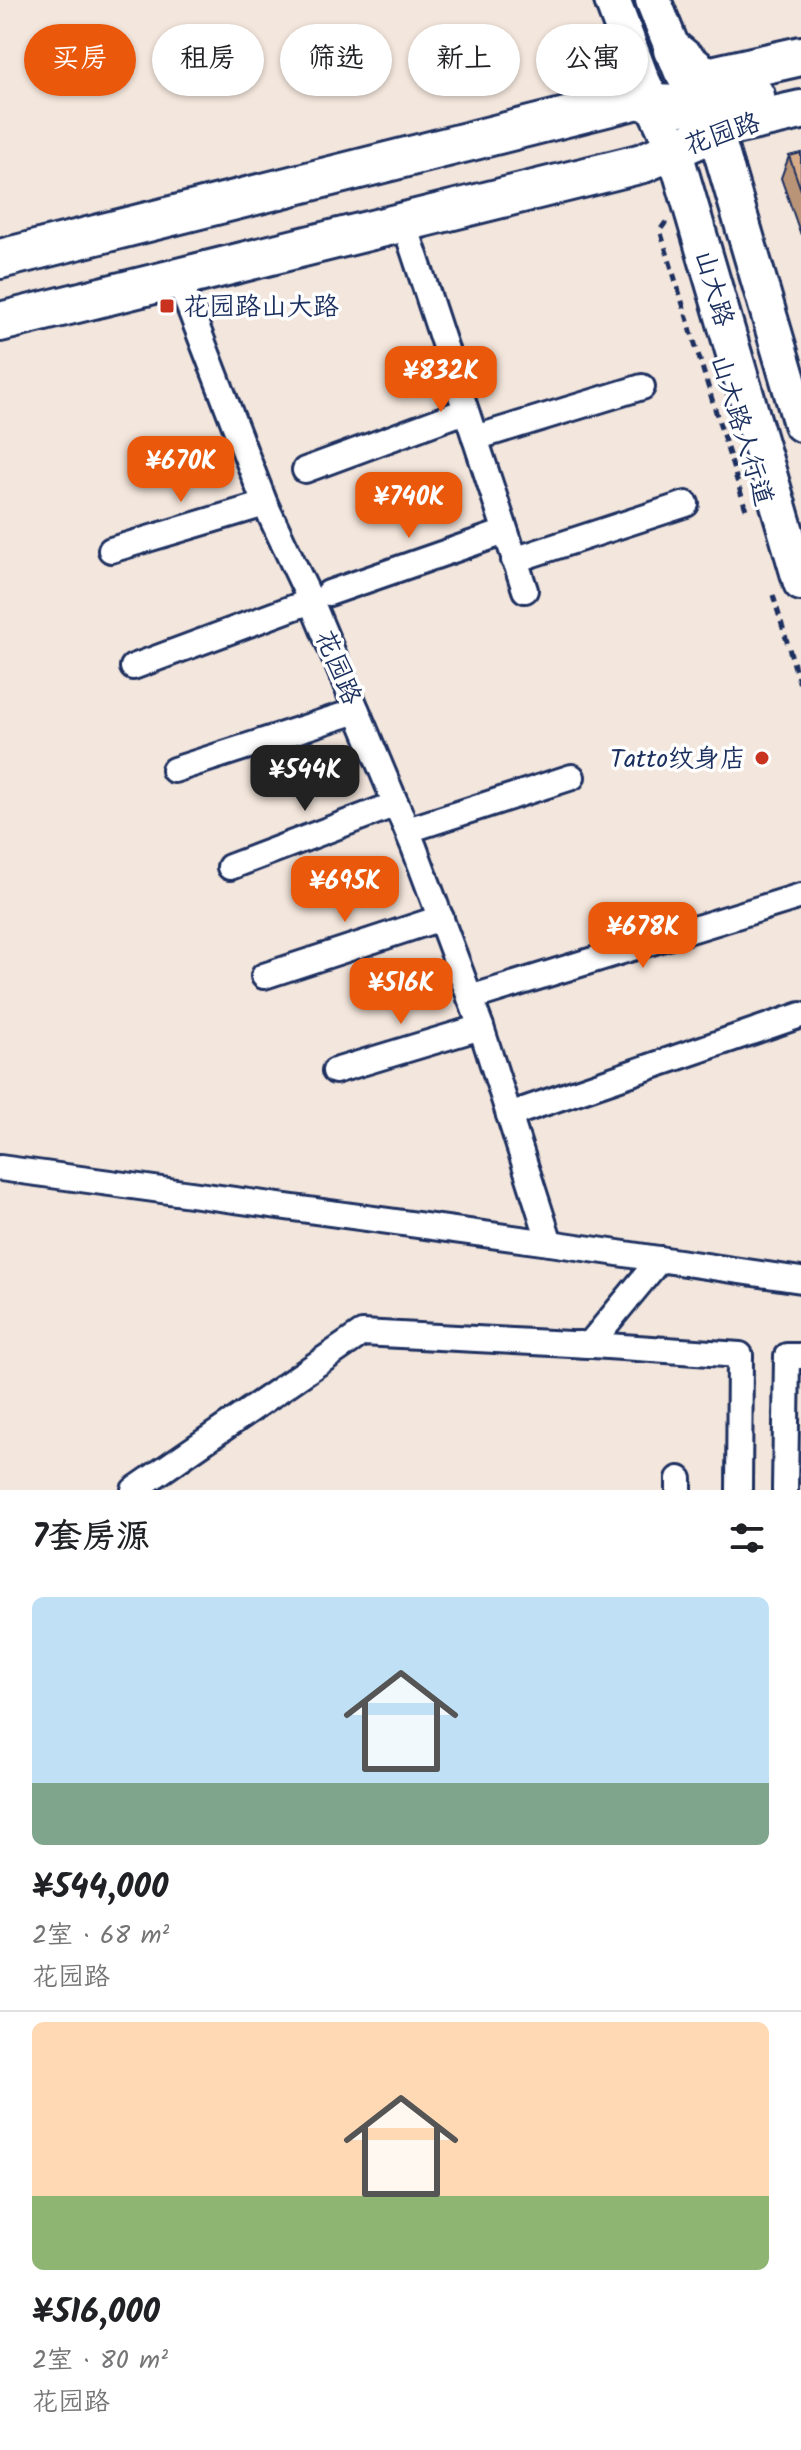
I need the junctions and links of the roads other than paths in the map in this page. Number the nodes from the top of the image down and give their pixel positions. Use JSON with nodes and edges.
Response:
{"nodes":[{"id":1,"x":612,"y":0,"type":"edge"},
{"id":2,"x":653,"y":0,"type":"edge"},
{"id":3,"x":671,"y":0,"type":"edge"},
{"id":4,"x":801,"y":56,"type":"edge"},
{"id":5,"x":684,"y":59,"type":"junction"},
{"id":6,"x":801,"y":86,"type":"edge"},
{"id":7,"x":655,"y":104,"type":"junction"},
{"id":8,"x":801,"y":110,"type":"edge"},
{"id":9,"x":708,"y":118,"type":"junction"},
{"id":10,"x":674,"y":149,"type":"junction"},
{"id":11,"x":404,"y":222,"type":"junction"},
{"id":12,"x":0,"y":259,"type":"edge"},
{"id":13,"x":178,"y":278,"type":"junction"},
{"id":14,"x":0,"y":322,"type":"edge"},
{"id":15,"x":642,"y":387,"type":"dead end"},
{"id":16,"x":465,"y":411,"type":"junction"},
{"id":17,"x":801,"y":424,"type":"edge"},
{"id":18,"x":475,"y":438,"type":"junction"},
{"id":19,"x":305,"y":470,"type":"dead end"},
{"id":20,"x":265,"y":504,"type":"junction"},
{"id":21,"x":686,"y":504,"type":"dead end"},
{"id":22,"x":505,"y":532,"type":"junction"},
{"id":23,"x":111,"y":550,"type":"dead end"},
{"id":24,"x":514,"y":560,"type":"junction"},
{"id":25,"x":785,"y":582,"type":"edge"},
{"id":26,"x":525,"y":590,"type":"dead end"},
{"id":27,"x":320,"y":597,"type":"junction"},
{"id":28,"x":133,"y":667,"type":"dead end"},
{"id":29,"x":357,"y":711,"type":"junction"},
{"id":30,"x":174,"y":770,"type":"dead end"},
{"id":31,"x":572,"y":777,"type":"dead end"},
{"id":32,"x":396,"y":804,"type":"junction"},
{"id":33,"x":408,"y":830,"type":"junction"},
{"id":34,"x":230,"y":867,"type":"dead end"},
{"id":35,"x":801,"y":896,"type":"edge"},
{"id":36,"x":441,"y":918,"type":"junction"},
{"id":37,"x":264,"y":976,"type":"dead end"},
{"id":38,"x":470,"y":998,"type":"junction"},
{"id":39,"x":801,"y":1015,"type":"edge"},
{"id":40,"x":481,"y":1027,"type":"junction"},
{"id":41,"x":335,"y":1071,"type":"dead end"},
{"id":42,"x":509,"y":1115,"type":"junction"},
{"id":43,"x":0,"y":1168,"type":"edge"},
{"id":44,"x":550,"y":1243,"type":"junction"},
{"id":45,"x":660,"y":1259,"type":"junction"},
{"id":46,"x":801,"y":1280,"type":"edge"},
{"id":47,"x":589,"y":1345,"type":"junction"},
{"id":48,"x":801,"y":1356,"type":"edge"},
{"id":49,"x":134,"y":1490,"type":"edge"},
{"id":50,"x":739,"y":1490,"type":"edge"},
{"id":51,"x":785,"y":1490,"type":"edge"}],
"edges":[{"from":1,"to":7,"type":"main road","name":"山大路"},
{"from":2,"to":5,"type":"main road","name":"山大路"},
{"from":3,"to":5,"type":"street","name":"山大路"},
{"from":4,"to":5,"type":"main road"},
{"from":5,"to":9,"type":"main road","name":"山大路"},
{"from":6,"to":9,"type":"main road","name":"花园路"},
{"from":7,"to":9,"type":"main road","name":"花园路"},
{"from":7,"to":10,"type":"main road","name":"山大路"},
{"from":7,"to":12,"type":"main road","name":"花园路"},
{"from":8,"to":9,"type":"main road","name":"花园路"},
{"from":9,"to":10,"type":"main road","name":"花园路"},
{"from":9,"to":17,"type":"main road","name":"山大路"},
{"from":10,"to":11,"type":"main road","name":"花园路"},
{"from":10,"to":25,"type":"main road","name":"山大路"},
{"from":11,"to":13,"type":"main road","name":"花园路"},
{"from":11,"to":16,"type":"street"},
{"from":13,"to":14,"type":"main road","name":"花园路"},
{"from":13,"to":20,"type":"street","name":"花园路"},
{"from":15,"to":18,"type":"street"},
{"from":16,"to":18,"type":"street"},
{"from":16,"to":19,"type":"street"},
{"from":18,"to":22,"type":"street"},
{"from":20,"to":23,"type":"street"},
{"from":20,"to":27,"type":"street","name":"花园路"},
{"from":21,"to":24,"type":"street"},
{"from":22,"to":24,"type":"street"},
{"from":22,"to":27,"type":"street"},
{"from":24,"to":26,"type":"street"},
{"from":27,"to":28,"type":"street"},
{"from":27,"to":29,"type":"street","name":"花园路"},
{"from":29,"to":30,"type":"street"},
{"from":29,"to":32,"type":"street","name":"花园路"},
{"from":31,"to":33,"type":"street"},
{"from":32,"to":33,"type":"street","name":"花园路"},
{"from":32,"to":34,"type":"street"},
{"from":33,"to":36,"type":"street","name":"花园路"},
{"from":35,"to":38,"type":"street"},
{"from":36,"to":37,"type":"street"},
{"from":36,"to":38,"type":"street","name":"花园路"},
{"from":38,"to":40,"type":"street","name":"花园路"},
{"from":39,"to":42,"type":"street"},
{"from":40,"to":41,"type":"street"},
{"from":40,"to":42,"type":"street","name":"花园路"},
{"from":42,"to":44,"type":"street","name":"花园路"},
{"from":43,"to":44,"type":"street"},
{"from":44,"to":45,"type":"street"},
{"from":45,"to":46,"type":"street"},
{"from":45,"to":47,"type":"street"},
{"from":47,"to":49,"type":"street"},
{"from":47,"to":50,"type":"street"},
{"from":48,"to":51,"type":"street"}]}
